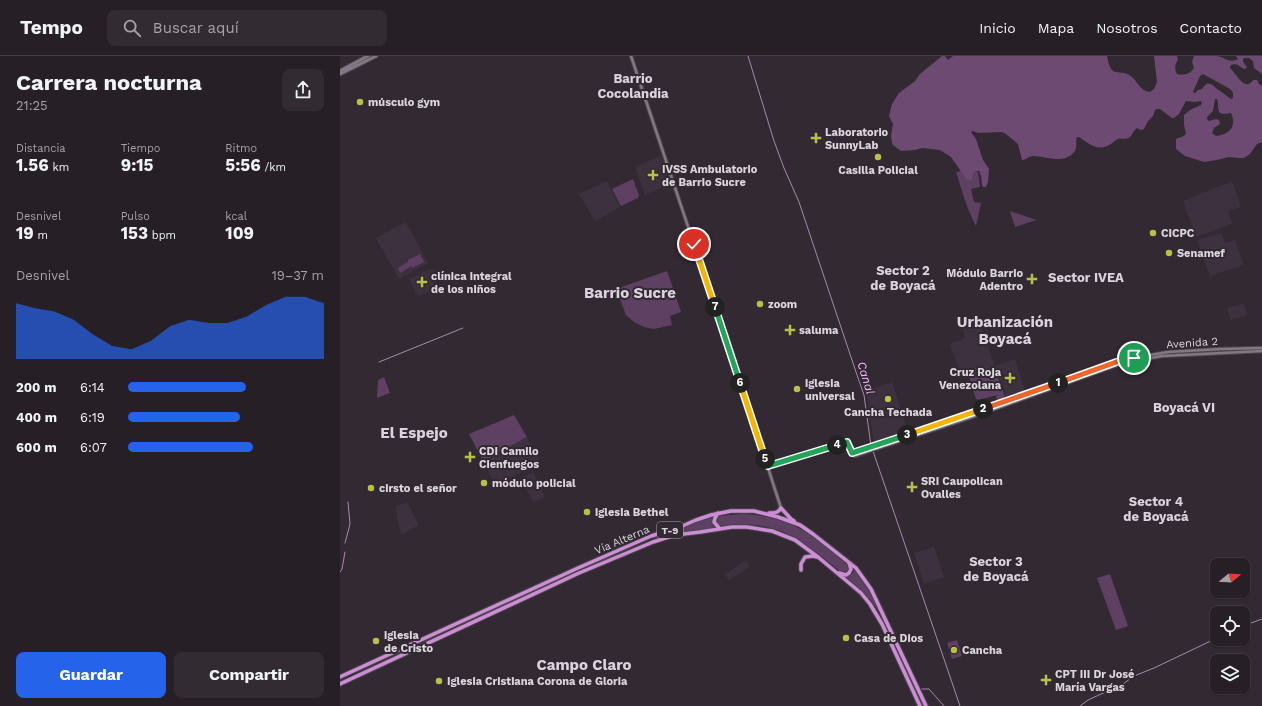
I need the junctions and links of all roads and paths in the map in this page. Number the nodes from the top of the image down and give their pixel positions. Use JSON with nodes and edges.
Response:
{"nodes":[{"id":1,"x":368,"y":56,"type":"edge"},
{"id":2,"x":376,"y":56,"type":"edge"},
{"id":3,"x":631,"y":56,"type":"edge"},
{"id":4,"x":342,"y":71,"type":"edge"},
{"id":5,"x":340,"y":76,"type":"edge"},
{"id":6,"x":1262,"y":348,"type":"edge"},
{"id":7,"x":1262,"y":351,"type":"edge"},
{"id":8,"x":875,"y":447,"type":"junction"},
{"id":9,"x":768,"y":466,"type":"junction"},
{"id":10,"x":781,"y":508,"type":"junction"},
{"id":11,"x":762,"y":513,"type":"junction"},
{"id":12,"x":718,"y":514,"type":"junction"},
{"id":13,"x":800,"y":525,"type":"junction"},
{"id":14,"x":720,"y":529,"type":"junction"},
{"id":15,"x":820,"y":559,"type":"junction"},
{"id":16,"x":847,"y":560,"type":"junction"},
{"id":17,"x":801,"y":570,"type":"dead end"},
{"id":18,"x":836,"y":572,"type":"junction"},
{"id":19,"x":340,"y":677,"type":"edge"},
{"id":20,"x":340,"y":684,"type":"edge"},
{"id":21,"x":920,"y":706,"type":"edge"},
{"id":22,"x":926,"y":706,"type":"edge"}],
"edges":[{"from":1,"to":4,"type":"main road"},
{"from":2,"to":4,"type":"main road"},
{"from":3,"to":9,"type":"street"},
{"from":4,"to":5,"type":"main road"},
{"from":6,"to":8,"type":"street","name":"Avenida 2"},
{"from":7,"to":8,"type":"street","name":"Avenida 2"},
{"from":8,"to":9,"type":"street"},
{"from":9,"to":10,"type":"street"},
{"from":10,"to":11,"type":"highway"},
{"from":10,"to":13,"type":"highway"},
{"from":11,"to":12,"type":"highway","name":"Vía Alterna","number":"T-9"},
{"from":11,"to":13,"type":"highway","name":"Vía Alterna","number":"T-9"},
{"from":12,"to":14,"type":"highway"},
{"from":12,"to":19,"type":"highway","name":"Vía Alterna","number":"T-9"},
{"from":13,"to":16,"type":"highway","name":"Vía Alterna","number":"T-9"},
{"from":14,"to":15,"type":"highway","name":"Vía Alterna","number":"T-9"},
{"from":14,"to":20,"type":"highway","name":"Vía Alterna","number":"T-9"},
{"from":15,"to":17,"type":"highway"},
{"from":15,"to":18,"type":"highway","name":"Vía Alterna","number":"T-9"},
{"from":16,"to":18,"type":"highway"},
{"from":16,"to":22,"type":"highway","name":"Vía Alterna","number":"T-9"},
{"from":18,"to":21,"type":"highway","name":"Vía Alterna","number":"T-9"}]}
